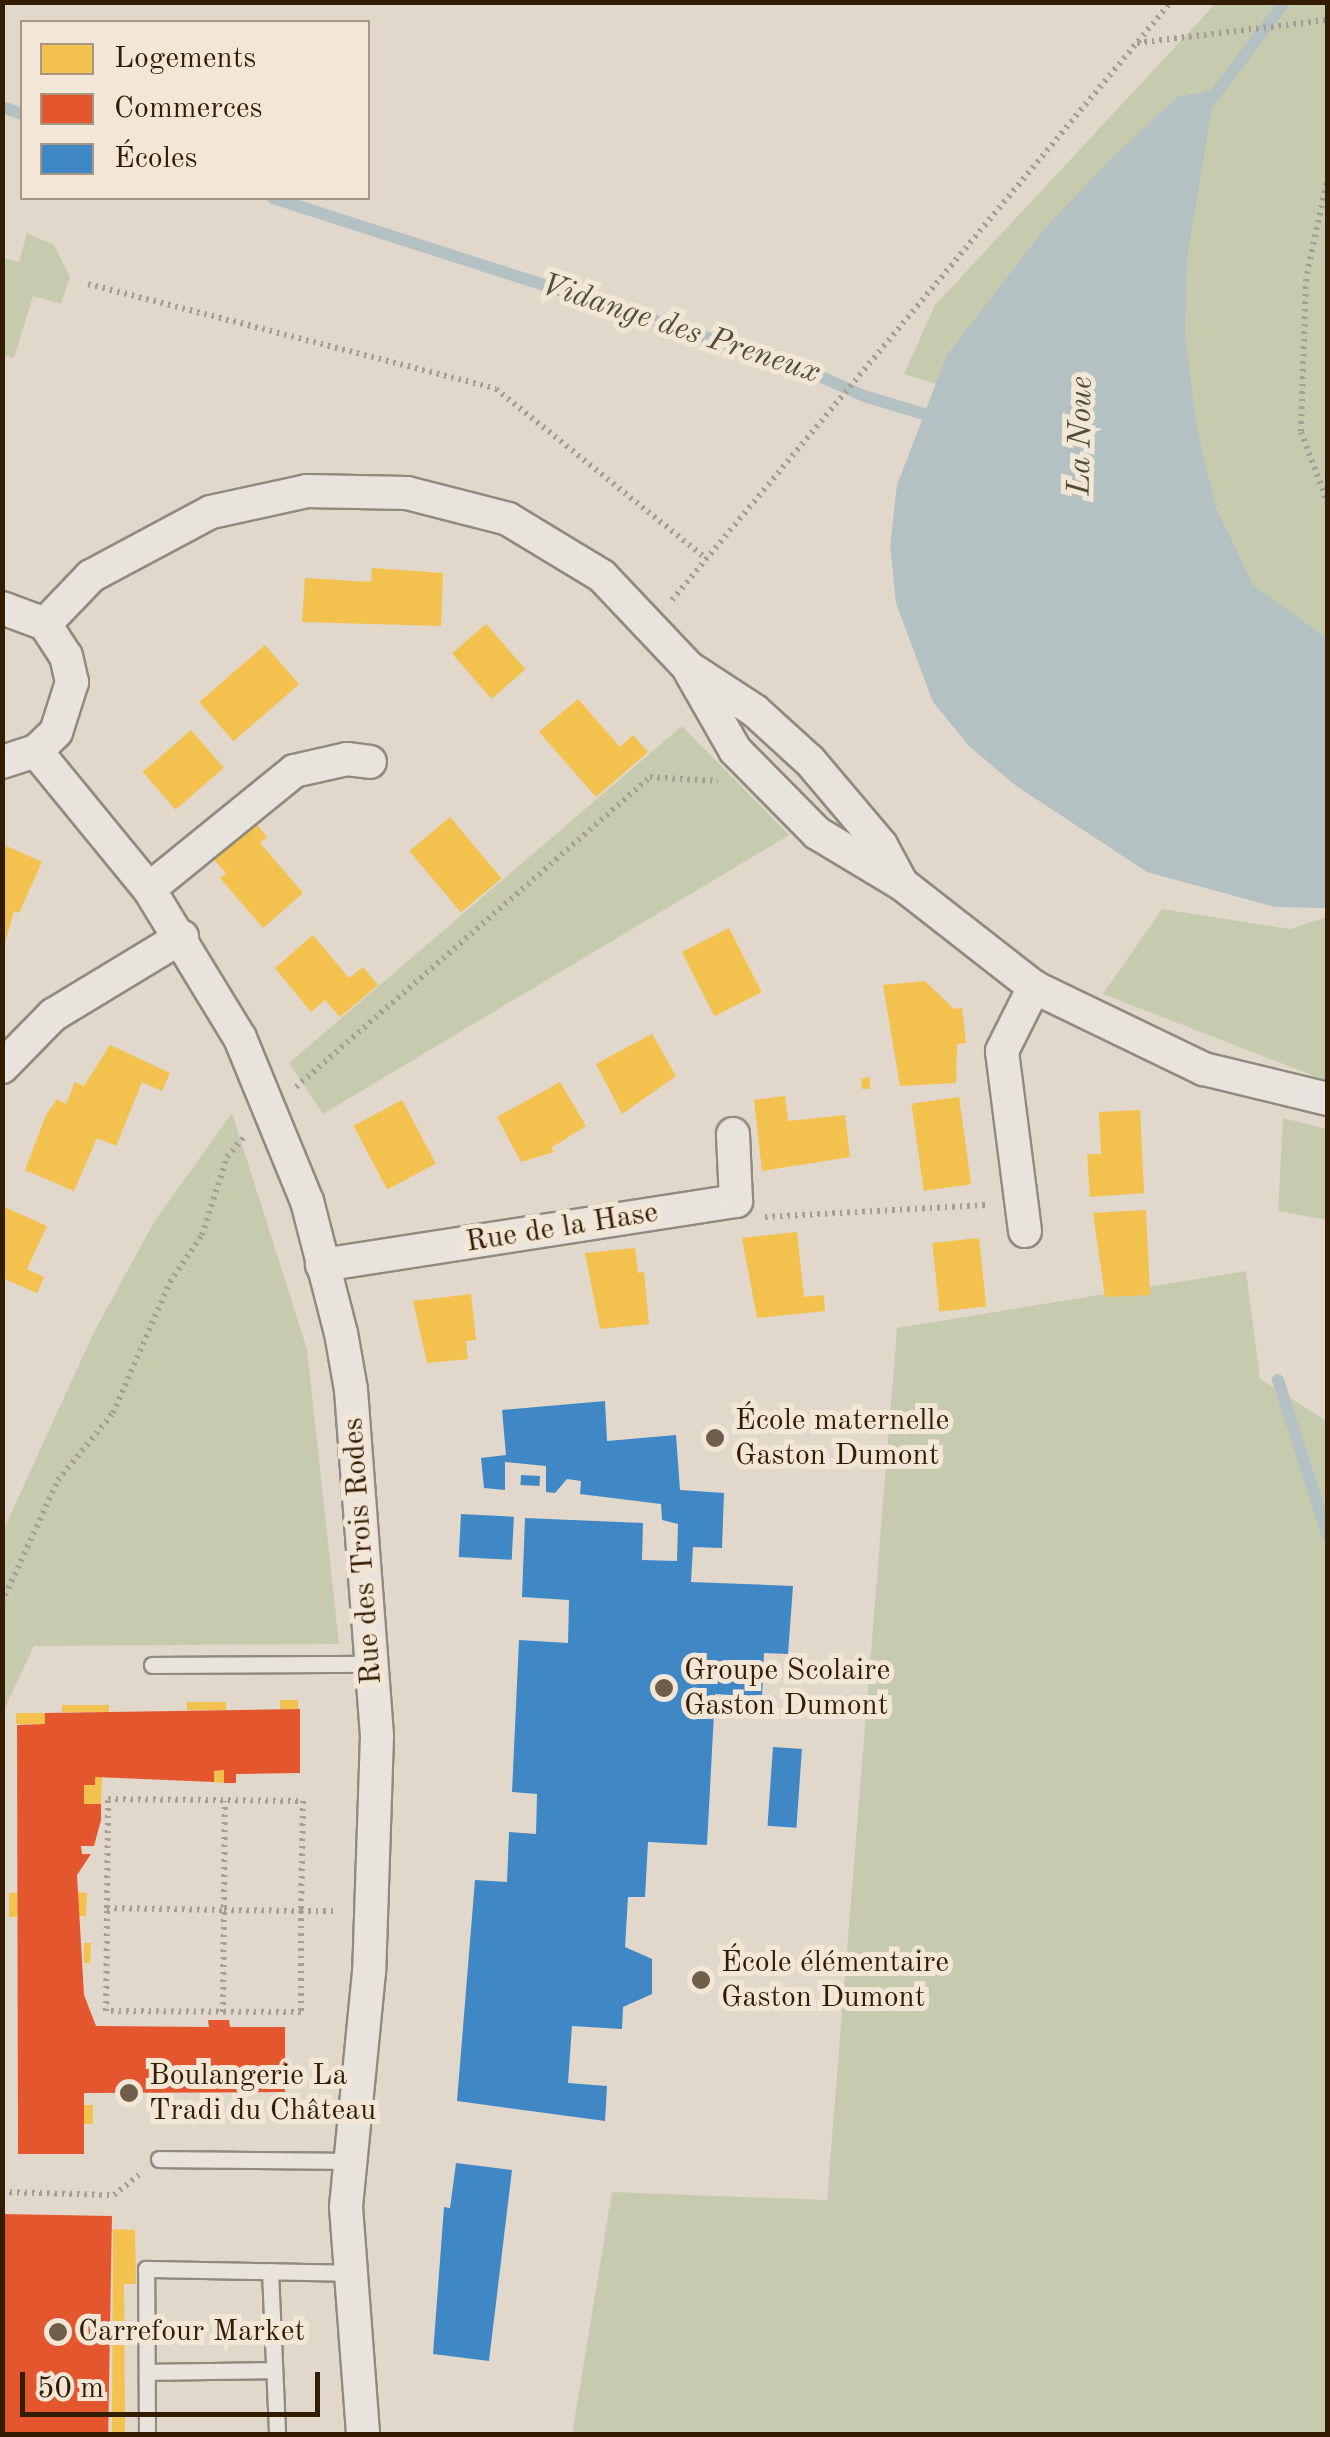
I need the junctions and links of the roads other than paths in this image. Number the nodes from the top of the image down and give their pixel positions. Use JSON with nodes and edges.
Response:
{"nodes":[{"id":1,"x":2,"y":608,"type":"edge"},
{"id":2,"x":45,"y":624,"type":"junction"},
{"id":3,"x":688,"y":666,"type":"junction"},
{"id":4,"x":36,"y":750,"type":"junction"},
{"id":5,"x":2,"y":762,"type":"edge"},
{"id":6,"x":370,"y":762,"type":"dead end"},
{"id":7,"x":902,"y":884,"type":"junction"},
{"id":8,"x":149,"y":890,"type":"junction"},
{"id":9,"x":182,"y":937,"type":"junction"},
{"id":10,"x":1034,"y":987,"type":"junction"},
{"id":11,"x":2,"y":1067,"type":"edge"},
{"id":12,"x":1328,"y":1098,"type":"edge"},
{"id":13,"x":733,"y":1134,"type":"dead end"},
{"id":14,"x":1024,"y":1217,"type":"road end"},
{"id":15,"x":322,"y":1266,"type":"junction"},
{"id":16,"x":370,"y":1664,"type":"junction"},
{"id":17,"x":152,"y":1665,"type":"dead end"},
{"id":18,"x":160,"y":2159,"type":"road end"},
{"id":19,"x":351,"y":2161,"type":"junction"},
{"id":20,"x":270,"y":2271,"type":"junction"},
{"id":21,"x":351,"y":2273,"type":"junction"},
{"id":22,"x":274,"y":2370,"type":"junction"},
{"id":23,"x":147,"y":2372,"type":"junction"},
{"id":24,"x":147,"y":2434,"type":"edge"},
{"id":25,"x":276,"y":2434,"type":"edge"},
{"id":26,"x":364,"y":2434,"type":"edge"}],
"edges":[{"from":1,"to":2,"type":"street"},
{"from":2,"to":3,"type":"street"},
{"from":2,"to":4,"type":"street"},
{"from":3,"to":7,"type":"street"},
{"from":3,"to":7,"type":"street"},
{"from":4,"to":5,"type":"street"},
{"from":4,"to":8,"type":"street","name":"Rue des Trois Rodes"},
{"from":6,"to":8,"type":"street"},
{"from":7,"to":10,"type":"street"},
{"from":8,"to":9,"type":"street","name":"Rue des Trois Rodes"},
{"from":9,"to":11,"type":"street"},
{"from":9,"to":15,"type":"street","name":"Rue des Trois Rodes"},
{"from":10,"to":12,"type":"street"},
{"from":10,"to":14,"type":"street"},
{"from":13,"to":15,"type":"street","name":"Rue de la Hase"},
{"from":15,"to":16,"type":"street","name":"Rue des Trois Rodes"},
{"from":16,"to":17,"type":"lane"},
{"from":16,"to":19,"type":"street","name":"Rue des Trois Rodes"},
{"from":18,"to":19,"type":"lane"},
{"from":19,"to":21,"type":"street","name":"Rue des Trois Rodes"},
{"from":20,"to":21,"type":"lane"},
{"from":20,"to":22,"type":"lane"},
{"from":20,"to":23,"type":"lane"},
{"from":21,"to":26,"type":"street","name":"Rue des Trois Rodes"},
{"from":22,"to":23,"type":"lane"},
{"from":22,"to":25,"type":"lane"},
{"from":23,"to":24,"type":"lane"}]}
